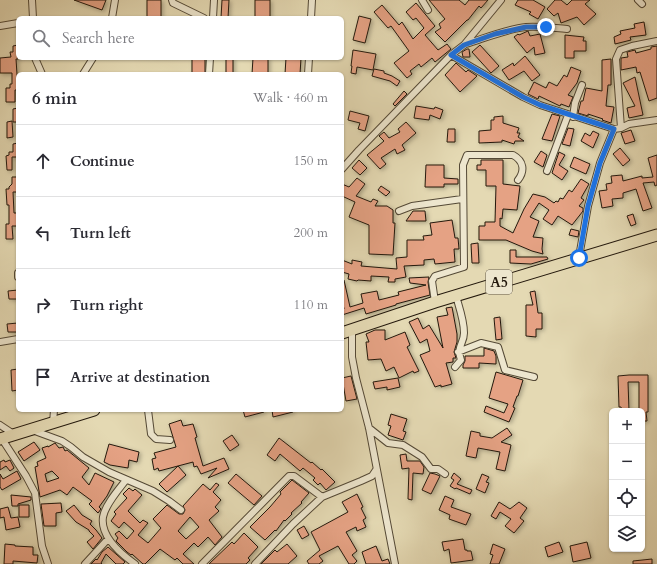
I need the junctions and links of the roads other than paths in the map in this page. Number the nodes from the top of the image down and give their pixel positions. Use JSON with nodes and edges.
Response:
{"nodes":[{"id":1,"x":115,"y":0,"type":"edge"},
{"id":2,"x":172,"y":0,"type":"edge"},
{"id":3,"x":214,"y":0,"type":"edge"},
{"id":4,"x":312,"y":0,"type":"edge"},
{"id":5,"x":422,"y":0,"type":"edge"},
{"id":6,"x":502,"y":0,"type":"edge"},
{"id":7,"x":34,"y":1,"type":"edge"},
{"id":8,"x":428,"y":10,"type":"dead end"},
{"id":9,"x":33,"y":16,"type":"edge"},
{"id":10,"x":112,"y":16,"type":"edge"},
{"id":11,"x":200,"y":16,"type":"edge"},
{"id":12,"x":213,"y":16,"type":"edge"},
{"id":13,"x":311,"y":16,"type":"edge"},
{"id":14,"x":16,"y":23,"type":"edge"},
{"id":15,"x":0,"y":26,"type":"edge"},
{"id":16,"x":567,"y":29,"type":"dead end"},
{"id":17,"x":657,"y":41,"type":"edge"},
{"id":18,"x":464,"y":45,"type":"junction"},
{"id":19,"x":451,"y":55,"type":"junction"},
{"id":20,"x":36,"y":60,"type":"edge"},
{"id":21,"x":92,"y":60,"type":"edge"},
{"id":22,"x":210,"y":60,"type":"edge"},
{"id":23,"x":309,"y":60,"type":"edge"},
{"id":24,"x":41,"y":72,"type":"edge"},
{"id":25,"x":84,"y":72,"type":"edge"},
{"id":26,"x":209,"y":72,"type":"edge"},
{"id":27,"x":308,"y":72,"type":"edge"},
{"id":28,"x":582,"y":85,"type":"dead end"},
{"id":29,"x":571,"y":116,"type":"junction"},
{"id":30,"x":657,"y":121,"type":"edge"},
{"id":31,"x":617,"y":128,"type":"junction"},
{"id":32,"x":344,"y":167,"type":"edge"},
{"id":33,"x":547,"y":171,"type":"dead end"},
{"id":34,"x":518,"y":180,"type":"dead end"},
{"id":35,"x":462,"y":199,"type":"junction"},
{"id":36,"x":399,"y":211,"type":"dead end"},
{"id":37,"x":657,"y":235,"type":"edge"},
{"id":38,"x":579,"y":258,"type":"junction"},
{"id":39,"x":456,"y":296,"type":"junction"},
{"id":40,"x":435,"y":302,"type":"junction"},
{"id":41,"x":347,"y":331,"type":"edge"},
{"id":42,"x":16,"y":339,"type":"edge"},
{"id":43,"x":0,"y":342,"type":"edge"},
{"id":44,"x":458,"y":352,"type":"junction"},
{"id":45,"x":455,"y":367,"type":"dead end"},
{"id":46,"x":534,"y":377,"type":"dead end"},
{"id":47,"x":54,"y":412,"type":"edge"},
{"id":48,"x":88,"y":412,"type":"edge"},
{"id":49,"x":148,"y":412,"type":"edge"},
{"id":50,"x":53,"y":423,"type":"junction"},
{"id":51,"x":0,"y":425,"type":"edge"},
{"id":52,"x":369,"y":428,"type":"junction"},
{"id":53,"x":32,"y":430,"type":"junction"},
{"id":54,"x":15,"y":435,"type":"junction"},
{"id":55,"x":1,"y":439,"type":"edge"},
{"id":56,"x":170,"y":440,"type":"dead end"},
{"id":57,"x":376,"y":470,"type":"junction"},
{"id":58,"x":445,"y":474,"type":"dead end"},
{"id":59,"x":126,"y":480,"type":"junction"},
{"id":60,"x":322,"y":497,"type":"junction"},
{"id":61,"x":181,"y":510,"type":"dead end"},
{"id":62,"x":108,"y":539,"type":"junction"},
{"id":63,"x":48,"y":564,"type":"edge"},
{"id":64,"x":85,"y":564,"type":"edge"},
{"id":65,"x":135,"y":564,"type":"edge"},
{"id":66,"x":202,"y":564,"type":"edge"},
{"id":67,"x":255,"y":564,"type":"edge"},
{"id":68,"x":395,"y":564,"type":"edge"}],
"edges":[{"from":1,"to":10,"type":"street"},
{"from":2,"to":11,"type":"street"},
{"from":3,"to":12,"type":"street"},
{"from":4,"to":13,"type":"street"},
{"from":5,"to":8,"type":"street"},
{"from":6,"to":18,"type":"street"},
{"from":7,"to":9,"type":"street"},
{"from":14,"to":15,"type":"street"},
{"from":16,"to":18,"type":"street"},
{"from":17,"to":31,"type":"street"},
{"from":18,"to":19,"type":"street"},
{"from":19,"to":29,"type":"street"},
{"from":19,"to":32,"type":"street"},
{"from":20,"to":24,"type":"street"},
{"from":21,"to":25,"type":"street"},
{"from":22,"to":26,"type":"street"},
{"from":23,"to":27,"type":"street"},
{"from":28,"to":29,"type":"street"},
{"from":29,"to":31,"type":"street"},
{"from":29,"to":33,"type":"street"},
{"from":30,"to":31,"type":"street"},
{"from":31,"to":38,"type":"street"},
{"from":34,"to":35,"type":"street"},
{"from":35,"to":36,"type":"street"},
{"from":35,"to":40,"type":"street"},
{"from":37,"to":38,"type":"highway","number":"A5"},
{"from":38,"to":39,"type":"highway","number":"A5"},
{"from":39,"to":40,"type":"highway","number":"A5"},
{"from":39,"to":44,"type":"street"},
{"from":40,"to":41,"type":"highway","number":"A5"},
{"from":41,"to":52,"type":"street"},
{"from":42,"to":43,"type":"street"},
{"from":44,"to":45,"type":"street"},
{"from":44,"to":46,"type":"street"},
{"from":47,"to":50,"type":"street"},
{"from":48,"to":50,"type":"highway"},
{"from":49,"to":56,"type":"street"},
{"from":50,"to":53,"type":"highway"},
{"from":51,"to":54,"type":"street"},
{"from":52,"to":57,"type":"street"},
{"from":52,"to":58,"type":"street"},
{"from":53,"to":54,"type":"highway"},
{"from":53,"to":59,"type":"street"},
{"from":54,"to":55,"type":"highway"},
{"from":55,"to":63,"type":"street"},
{"from":57,"to":60,"type":"street"},
{"from":57,"to":68,"type":"street"},
{"from":59,"to":61,"type":"street"},
{"from":59,"to":62,"type":"street"},
{"from":60,"to":66,"type":"street"},
{"from":60,"to":67,"type":"street"},
{"from":62,"to":64,"type":"street"},
{"from":62,"to":65,"type":"street"}]}
